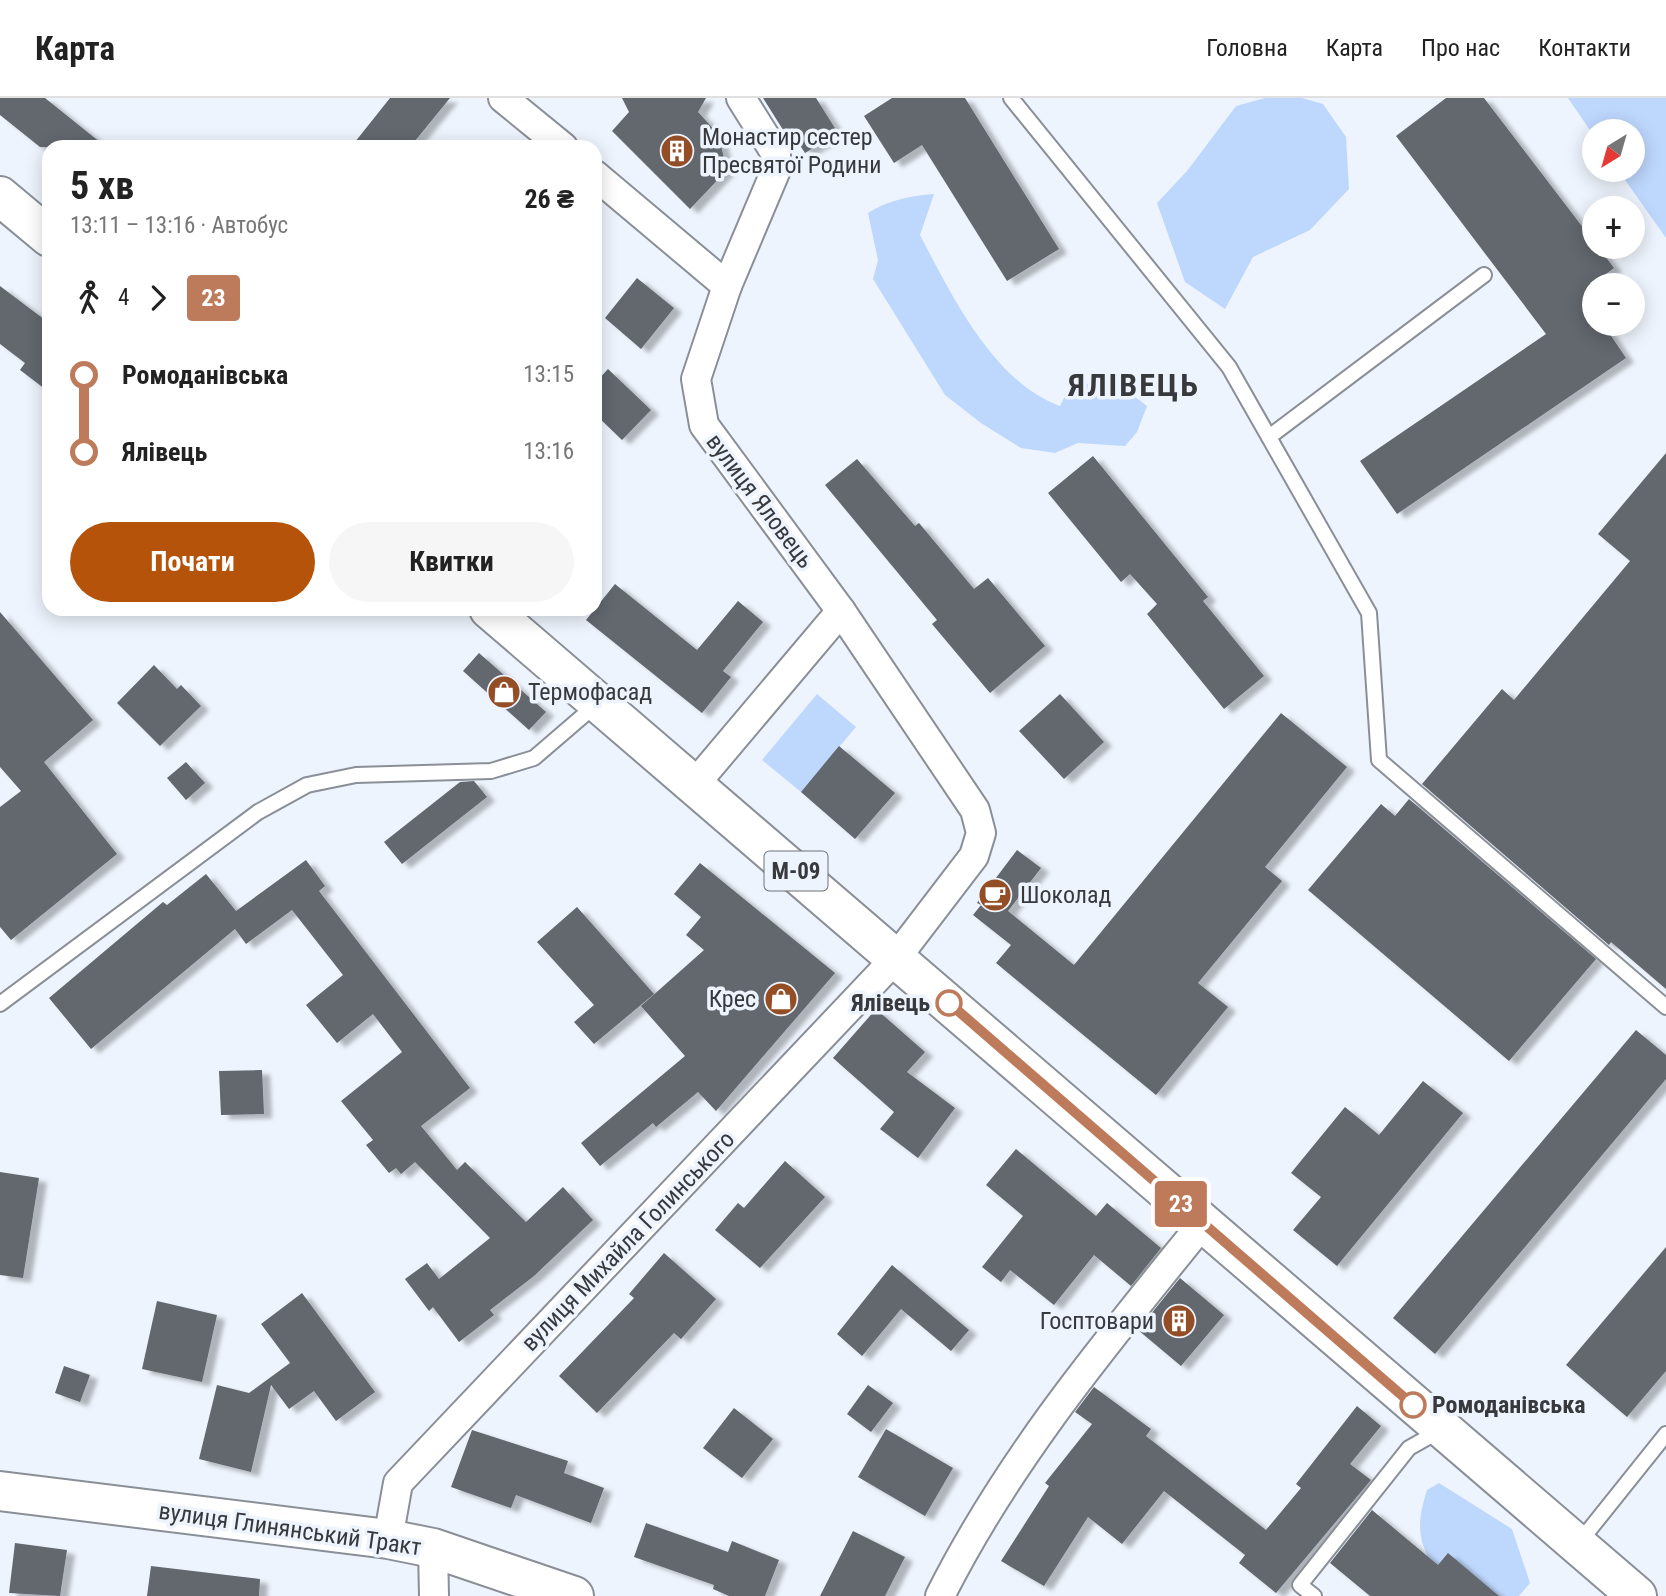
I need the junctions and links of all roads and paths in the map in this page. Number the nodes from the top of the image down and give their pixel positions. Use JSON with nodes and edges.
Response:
{"nodes":[{"id":1,"x":503,"y":98,"type":"edge"},
{"id":2,"x":741,"y":98,"type":"edge"},
{"id":3,"x":1011,"y":98,"type":"edge"},
{"id":4,"x":554,"y":140,"type":"edge"},
{"id":5,"x":602,"y":181,"type":"edge"},
{"id":6,"x":0,"y":196,"type":"edge"},
{"id":7,"x":42,"y":231,"type":"edge"},
{"id":8,"x":1484,"y":275,"type":"dead end"},
{"id":9,"x":727,"y":286,"type":"junction"},
{"id":10,"x":1269,"y":438,"type":"junction"},
{"id":11,"x":841,"y":611,"type":"junction"},
{"id":12,"x":497,"y":616,"type":"edge"},
{"id":13,"x":599,"y":702,"type":"junction"},
{"id":14,"x":695,"y":784,"type":"junction"},
{"id":15,"x":896,"y":958,"type":"junction"},
{"id":16,"x":0,"y":1004,"type":"edge"},
{"id":17,"x":1666,"y":1007,"type":"edge"},
{"id":18,"x":1203,"y":1223,"type":"junction"},
{"id":19,"x":1442,"y":1430,"type":"junction"},
{"id":20,"x":1666,"y":1434,"type":"edge"},
{"id":21,"x":0,"y":1491,"type":"edge"},
{"id":22,"x":388,"y":1539,"type":"junction"},
{"id":23,"x":1577,"y":1545,"type":"junction"},
{"id":24,"x":432,"y":1548,"type":"junction"},
{"id":25,"x":434,"y":1596,"type":"edge"},
{"id":26,"x":574,"y":1596,"type":"edge"},
{"id":27,"x":940,"y":1596,"type":"edge"},
{"id":28,"x":1314,"y":1596,"type":"edge"},
{"id":29,"x":1637,"y":1596,"type":"edge"}],
"edges":[{"from":1,"to":4,"type":"street"},
{"from":2,"to":9,"type":"street","name":"вулиця Яловець"},
{"from":3,"to":10,"type":"lane"},
{"from":5,"to":9,"type":"street"},
{"from":6,"to":7,"type":"main road"},
{"from":8,"to":10,"type":"lane"},
{"from":9,"to":11,"type":"street","name":"вулиця Яловець"},
{"from":10,"to":17,"type":"lane"},
{"from":11,"to":14,"type":"street"},
{"from":11,"to":15,"type":"street","name":"вулиця Яловець"},
{"from":12,"to":13,"type":"main road","number":"М-09"},
{"from":13,"to":14,"type":"main road","number":"М-09"},
{"from":13,"to":16,"type":"lane"},
{"from":14,"to":15,"type":"main road","number":"М-09"},
{"from":15,"to":18,"type":"main road","number":"М-09"},
{"from":15,"to":22,"type":"street","name":"вулиця Михайла Голинського"},
{"from":18,"to":19,"type":"main road","number":"М-09"},
{"from":18,"to":27,"type":"street"},
{"from":19,"to":23,"type":"main road","number":"М-09"},
{"from":19,"to":28,"type":"lane"},
{"from":20,"to":23,"type":"lane"},
{"from":21,"to":22,"type":"main road","name":"вулиця Глинянський Тракт"},
{"from":22,"to":24,"type":"main road","name":"вулиця Глинянський Тракт"},
{"from":23,"to":29,"type":"main road","number":"М-09"},
{"from":24,"to":25,"type":"street"},
{"from":24,"to":26,"type":"main road","name":"вулиця Глинянський Тракт"}]}
